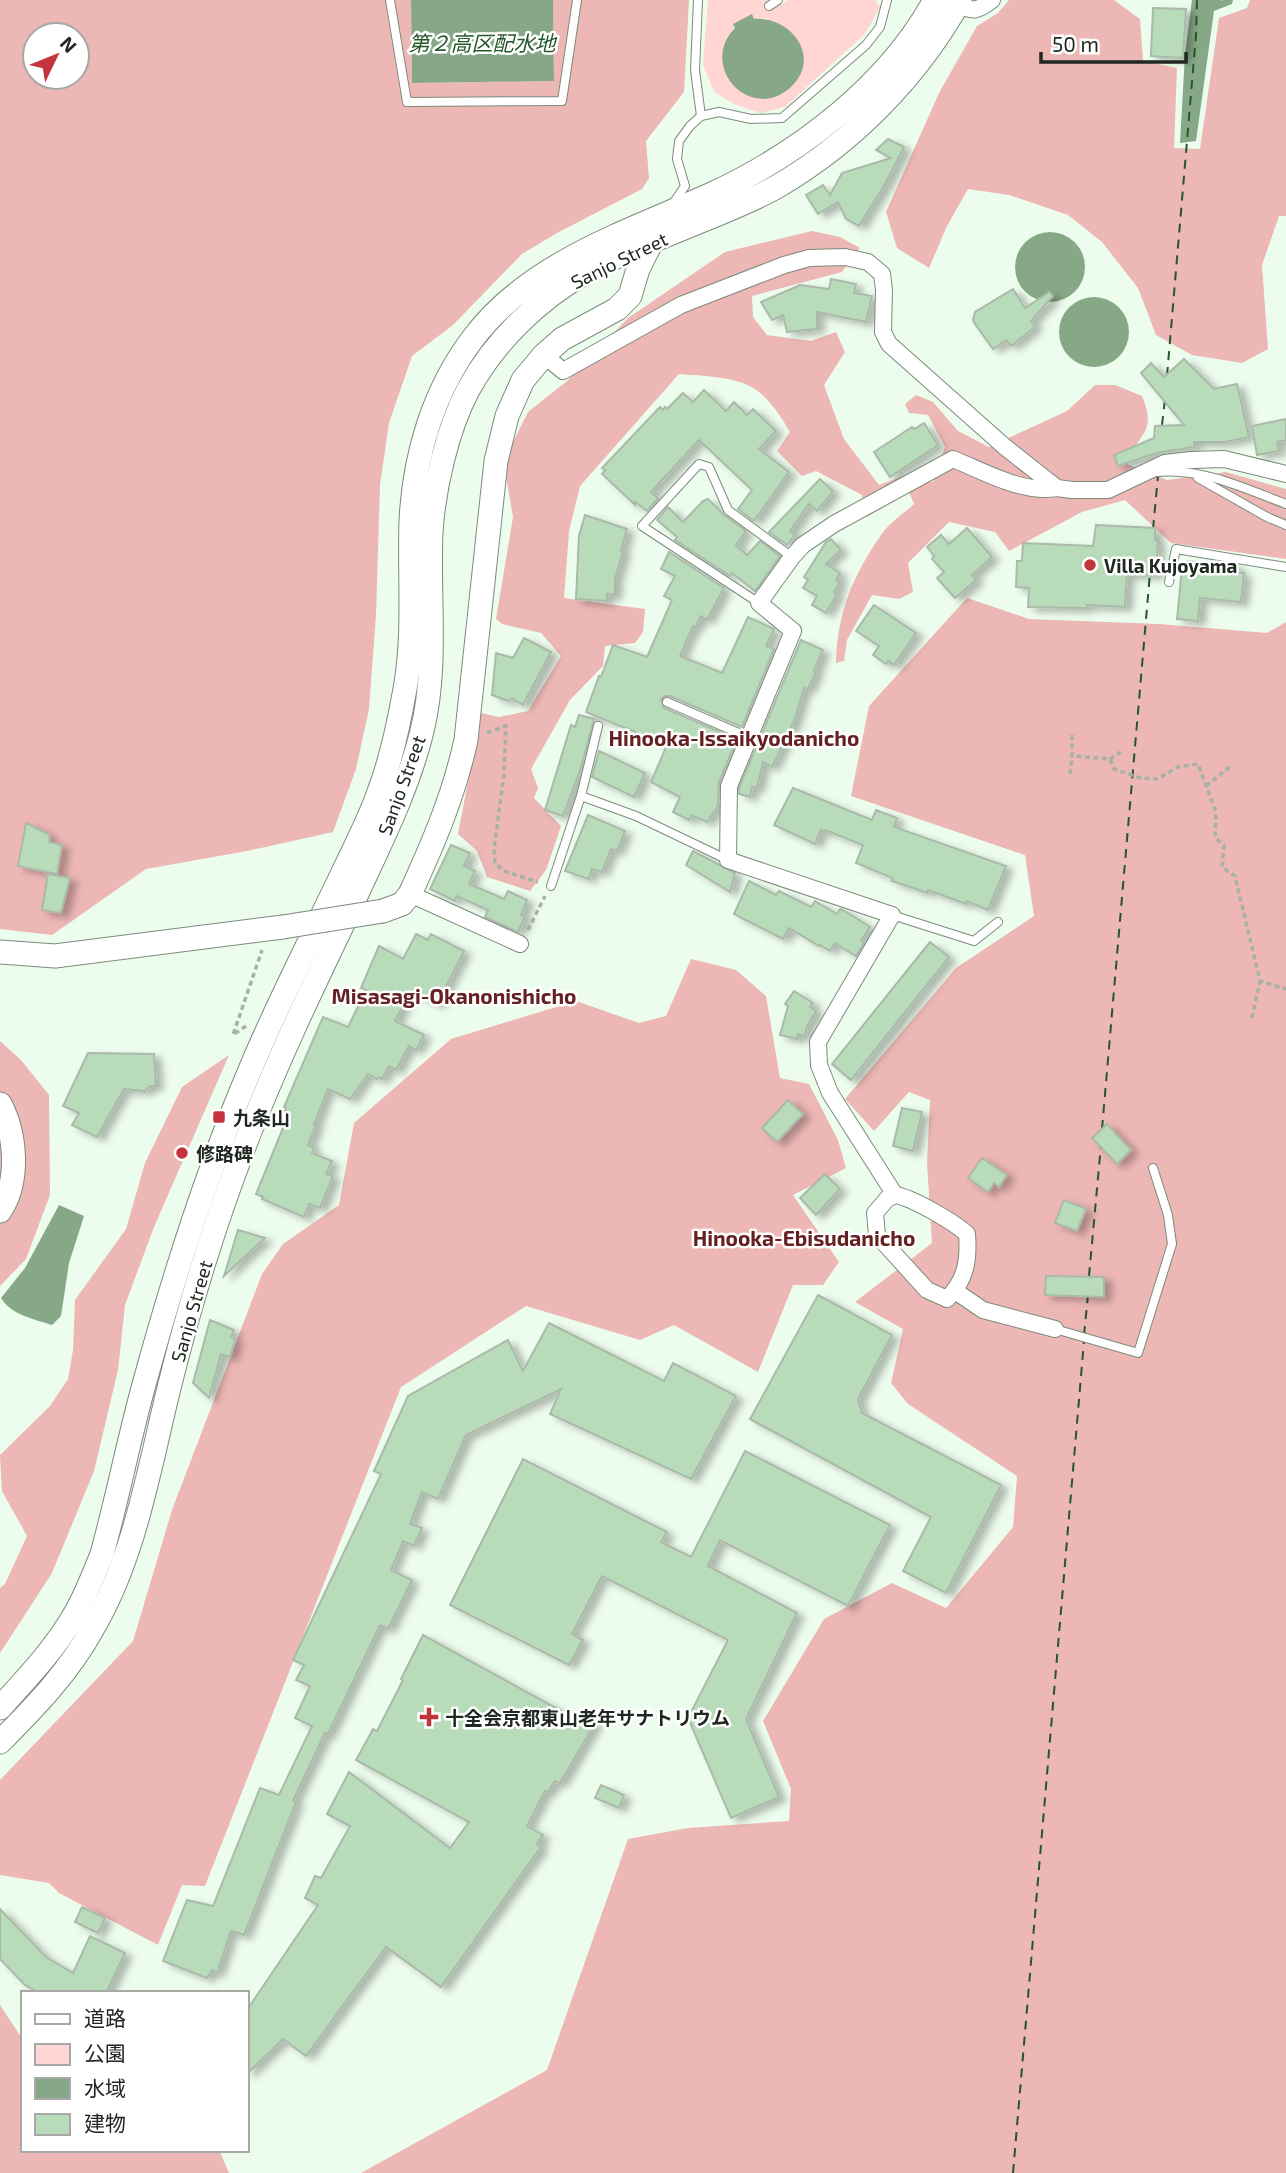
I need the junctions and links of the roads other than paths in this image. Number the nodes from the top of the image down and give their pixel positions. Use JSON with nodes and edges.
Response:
{"nodes":[{"id":1,"x":390,"y":0,"type":"edge"},
{"id":2,"x":578,"y":0,"type":"edge"},
{"id":3,"x":698,"y":0,"type":"edge"},
{"id":4,"x":778,"y":0,"type":"edge"},
{"id":5,"x":887,"y":0,"type":"edge"},
{"id":6,"x":992,"y":0,"type":"edge"},
{"id":7,"x":951,"y":2,"type":"edge"},
{"id":8,"x":769,"y":6,"type":"dead end"},
{"id":9,"x":701,"y":116,"type":"junction"},
{"id":10,"x":667,"y":212,"type":"junction"},
{"id":11,"x":652,"y":242,"type":"junction"},
{"id":12,"x":544,"y":355,"type":"junction"},
{"id":13,"x":1144,"y":473,"type":"junction"},
{"id":14,"x":1189,"y":473,"type":"junction"},
{"id":15,"x":1286,"y":474,"type":"edge"},
{"id":16,"x":1057,"y":488,"type":"junction"},
{"id":17,"x":1286,"y":504,"type":"edge"},
{"id":18,"x":1286,"y":525,"type":"edge"},
{"id":19,"x":792,"y":556,"type":"junction"},
{"id":20,"x":1286,"y":566,"type":"edge"},
{"id":21,"x":1169,"y":582,"type":"dead end"},
{"id":22,"x":759,"y":603,"type":"junction"},
{"id":23,"x":667,"y":702,"type":"dead end"},
{"id":24,"x":598,"y":726,"type":"dead end"},
{"id":25,"x":750,"y":738,"type":"junction"},
{"id":26,"x":581,"y":796,"type":"junction"},
{"id":27,"x":729,"y":860,"type":"junction"},
{"id":28,"x":551,"y":886,"type":"road end"},
{"id":29,"x":410,"y":894,"type":"junction"},
{"id":30,"x":892,"y":915,"type":"junction"},
{"id":31,"x":998,"y":922,"type":"dead end"},
{"id":32,"x":520,"y":944,"type":"road end"},
{"id":33,"x":0,"y":952,"type":"edge"},
{"id":34,"x":0,"y":1104,"type":"edge"},
{"id":35,"x":1153,"y":1168,"type":"dead end"},
{"id":36,"x":895,"y":1195,"type":"junction"},
{"id":37,"x":0,"y":1210,"type":"edge"},
{"id":38,"x":955,"y":1291,"type":"junction"},
{"id":39,"x":1055,"y":1329,"type":"joint"},
{"id":40,"x":0,"y":1708,"type":"edge"},
{"id":41,"x":0,"y":1742,"type":"edge"}],
"edges":[{"from":1,"to":2,"type":"lane"},
{"from":3,"to":9,"type":"lane"},
{"from":4,"to":8,"type":"lane"},
{"from":5,"to":9,"type":"lane"},
{"from":6,"to":7,"type":"street"},
{"from":7,"to":10,"type":"main road","name":"Sanjo Street"},
{"from":7,"to":11,"type":"main road","name":"Sanjo Street"},
{"from":9,"to":10,"type":"lane"},
{"from":10,"to":11,"type":"main road"},
{"from":10,"to":40,"type":"main road","name":"Sanjo Street"},
{"from":11,"to":12,"type":"main road"},
{"from":11,"to":41,"type":"main road","name":"Sanjo Street"},
{"from":12,"to":16,"type":"street"},
{"from":12,"to":29,"type":"main road"},
{"from":13,"to":14,"type":"lane"},
{"from":13,"to":15,"type":"street"},
{"from":13,"to":16,"type":"street"},
{"from":14,"to":17,"type":"lane"},
{"from":14,"to":18,"type":"lane"},
{"from":16,"to":19,"type":"street"},
{"from":19,"to":22,"type":"street"},
{"from":19,"to":22,"type":"lane"},
{"from":20,"to":21,"type":"lane"},
{"from":22,"to":25,"type":"street"},
{"from":23,"to":25,"type":"lane"},
{"from":24,"to":26,"type":"lane"},
{"from":25,"to":27,"type":"street"},
{"from":26,"to":27,"type":"lane"},
{"from":26,"to":28,"type":"lane"},
{"from":27,"to":30,"type":"street"},
{"from":29,"to":32,"type":"street"},
{"from":29,"to":33,"type":"main road","bridge":true},
{"from":30,"to":31,"type":"lane"},
{"from":30,"to":36,"type":"street"},
{"from":34,"to":37,"type":"main road"},
{"from":35,"to":39,"type":"lane"},
{"from":36,"to":38,"type":"street"},
{"from":36,"to":38,"type":"street"},
{"from":38,"to":39,"type":"street"}]}
